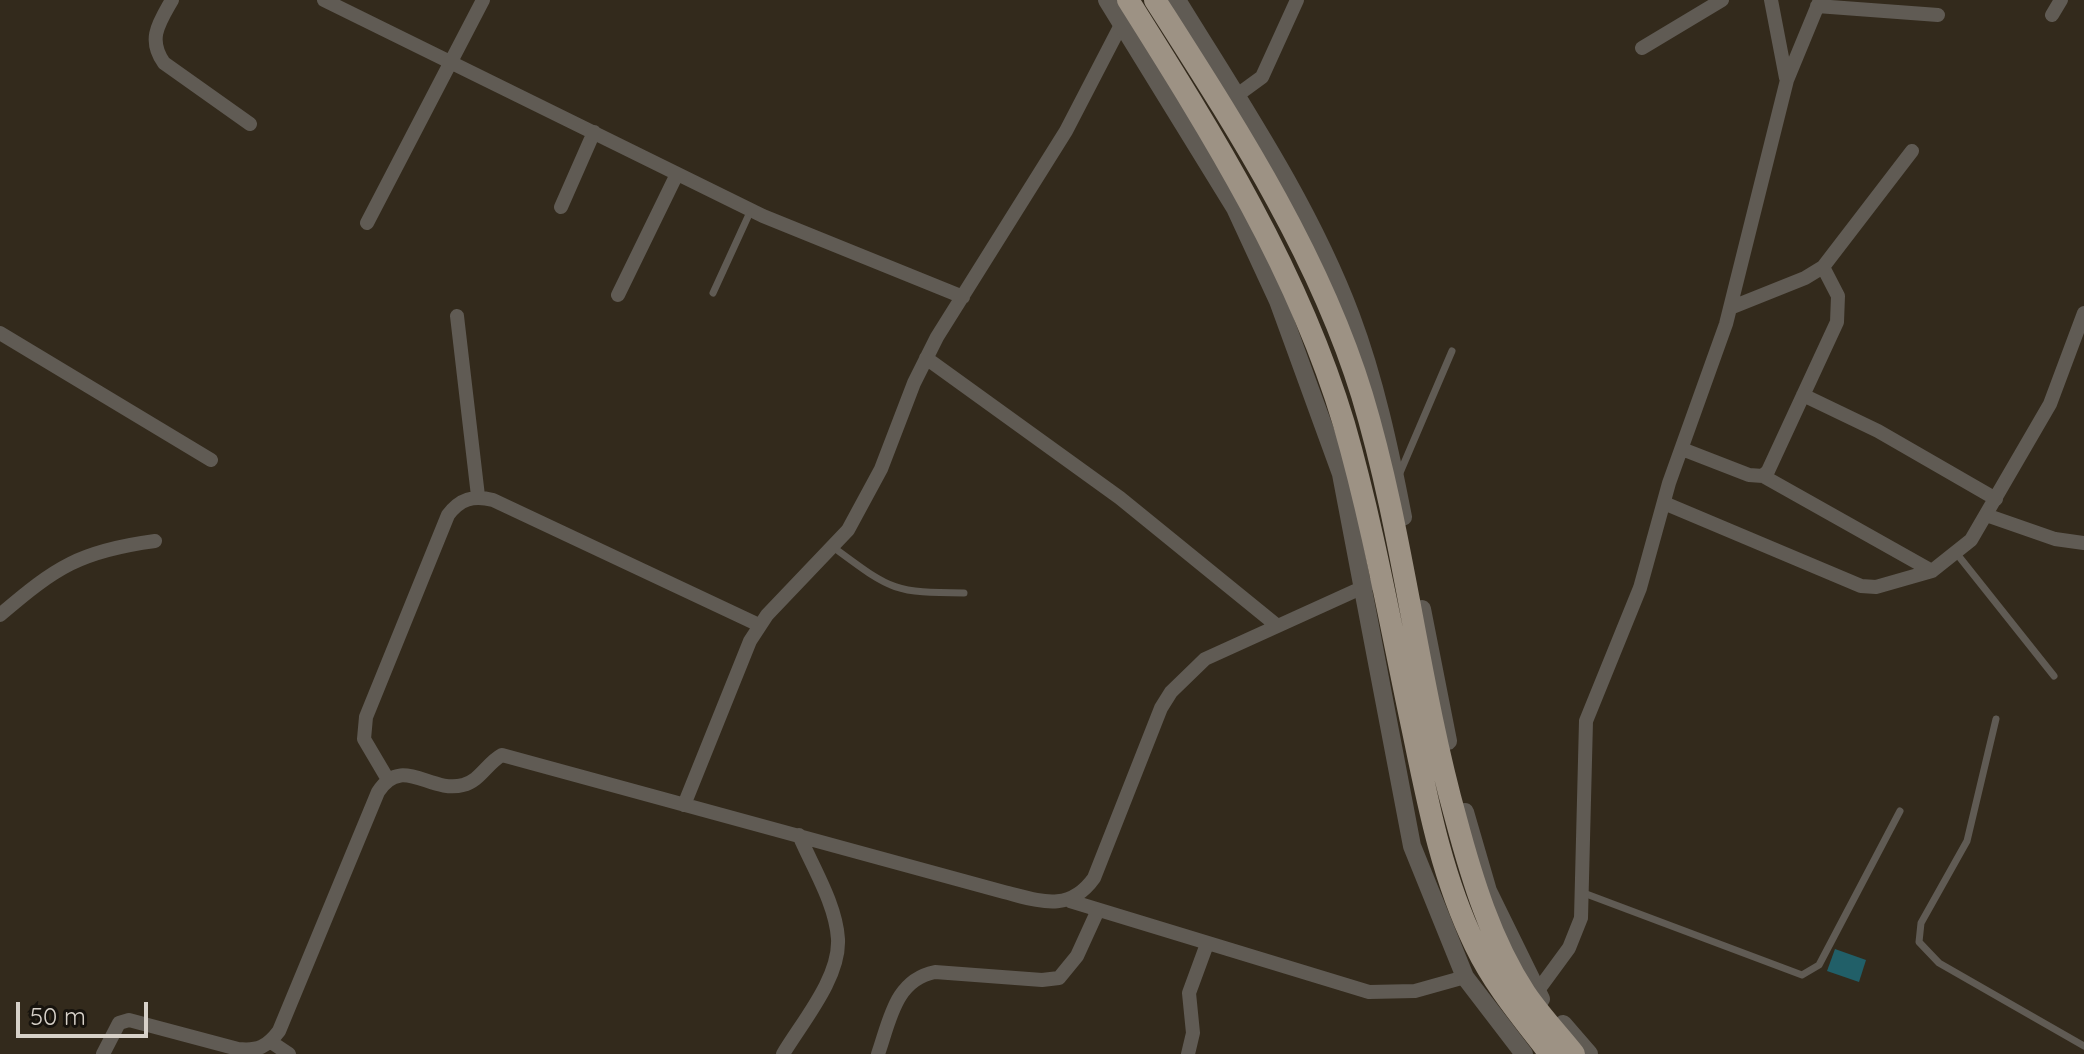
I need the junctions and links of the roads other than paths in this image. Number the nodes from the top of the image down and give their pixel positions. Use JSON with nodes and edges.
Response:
{"nodes":[{"id":1,"x":172,"y":0,"type":"edge"},
{"id":2,"x":324,"y":0,"type":"edge"},
{"id":3,"x":483,"y":0,"type":"edge"},
{"id":4,"x":1107,"y":0,"type":"edge"},
{"id":5,"x":1128,"y":0,"type":"edge"},
{"id":6,"x":1155,"y":0,"type":"edge"},
{"id":7,"x":1177,"y":0,"type":"edge"},
{"id":8,"x":1297,"y":0,"type":"edge"},
{"id":9,"x":1722,"y":0,"type":"edge"},
{"id":10,"x":1771,"y":0,"type":"edge"},
{"id":11,"x":2061,"y":0,"type":"edge"},
{"id":12,"x":1818,"y":3,"type":"edge"},
{"id":13,"x":1938,"y":15,"type":"dead end"},
{"id":14,"x":2052,"y":15,"type":"dead end"},
{"id":15,"x":1122,"y":23,"type":"junction"},
{"id":16,"x":1642,"y":48,"type":"dead end"},
{"id":17,"x":453,"y":61,"type":"junction"},
{"id":18,"x":1787,"y":80,"type":"junction"},
{"id":19,"x":1236,"y":96,"type":"junction"},
{"id":20,"x":250,"y":124,"type":"dead end"},
{"id":21,"x":594,"y":132,"type":"junction"},
{"id":22,"x":1912,"y":151,"type":"dead end"},
{"id":23,"x":677,"y":174,"type":"junction"},
{"id":24,"x":561,"y":207,"type":"dead end"},
{"id":25,"x":751,"y":210,"type":"junction"},
{"id":26,"x":367,"y":223,"type":"dead end"},
{"id":27,"x":1823,"y":267,"type":"junction"},
{"id":28,"x":713,"y":293,"type":"dead end"},
{"id":29,"x":618,"y":295,"type":"dead end"},
{"id":30,"x":963,"y":297,"type":"junction"},
{"id":31,"x":1730,"y":308,"type":"junction"},
{"id":32,"x":2084,"y":313,"type":"edge"},
{"id":33,"x":457,"y":316,"type":"dead end"},
{"id":34,"x":0,"y":333,"type":"edge"},
{"id":35,"x":1452,"y":351,"type":"dead end"},
{"id":36,"x":926,"y":358,"type":"junction"},
{"id":37,"x":1803,"y":395,"type":"junction"},
{"id":38,"x":1681,"y":452,"type":"junction"},
{"id":39,"x":211,"y":460,"type":"dead end"},
{"id":40,"x":1763,"y":476,"type":"junction"},
{"id":41,"x":1396,"y":481,"type":"junction"},
{"id":42,"x":478,"y":496,"type":"junction"},
{"id":43,"x":1996,"y":499,"type":"junction"},
{"id":44,"x":1664,"y":503,"type":"junction"},
{"id":45,"x":1986,"y":515,"type":"junction"},
{"id":46,"x":155,"y":541,"type":"dead end"},
{"id":47,"x":2084,"y":543,"type":"edge"},
{"id":48,"x":833,"y":547,"type":"junction"},
{"id":49,"x":1957,"y":554,"type":"junction"},
{"id":50,"x":1412,"y":560,"type":"junction"},
{"id":51,"x":1932,"y":571,"type":"junction"},
{"id":52,"x":1360,"y":590,"type":"junction"},
{"id":53,"x":964,"y":593,"type":"dead end"},
{"id":54,"x":0,"y":615,"type":"edge"},
{"id":55,"x":1275,"y":624,"type":"junction"},
{"id":56,"x":759,"y":625,"type":"junction"},
{"id":57,"x":2054,"y":676,"type":"dead end"},
{"id":58,"x":1996,"y":719,"type":"dead end"},
{"id":59,"x":387,"y":778,"type":"junction"},
{"id":60,"x":684,"y":805,"type":"junction"},
{"id":61,"x":1900,"y":811,"type":"dead end"},
{"id":62,"x":799,"y":835,"type":"junction"},
{"id":63,"x":1581,"y":892,"type":"junction"},
{"id":64,"x":1070,"y":901,"type":"junction"},
{"id":65,"x":1098,"y":910,"type":"junction"},
{"id":66,"x":1207,"y":944,"type":"junction"},
{"id":67,"x":1465,"y":977,"type":"junction"},
{"id":68,"x":1536,"y":993,"type":"junction"},
{"id":69,"x":271,"y":1042,"type":"junction"},
{"id":70,"x":2084,"y":1046,"type":"edge"},
{"id":71,"x":103,"y":1054,"type":"edge"},
{"id":72,"x":289,"y":1054,"type":"edge"},
{"id":73,"x":783,"y":1054,"type":"edge"},
{"id":74,"x":878,"y":1054,"type":"edge"},
{"id":75,"x":1188,"y":1054,"type":"edge"},
{"id":76,"x":1524,"y":1054,"type":"edge"},
{"id":77,"x":1550,"y":1054,"type":"edge"},
{"id":78,"x":1574,"y":1054,"type":"edge"},
{"id":79,"x":1589,"y":1054,"type":"edge"}],
"edges":[{"from":1,"to":20,"type":"street"},
{"from":2,"to":17,"type":"street"},
{"from":3,"to":17,"type":"street"},
{"from":4,"to":15,"type":"street"},
{"from":5,"to":77,"type":"highway","bridge":true},
{"from":6,"to":78,"type":"highway","bridge":true},
{"from":7,"to":19,"type":"street"},
{"from":8,"to":19,"type":"street"},
{"from":9,"to":16,"type":"street"},
{"from":10,"to":18,"type":"street"},
{"from":11,"to":14,"type":"street"},
{"from":12,"to":13,"type":"street"},
{"from":12,"to":18,"type":"street"},
{"from":15,"to":30,"type":"street"},
{"from":15,"to":52,"type":"street"},
{"from":17,"to":21,"type":"street"},
{"from":17,"to":26,"type":"street"},
{"from":18,"to":31,"type":"street"},
{"from":19,"to":41,"type":"street"},
{"from":21,"to":23,"type":"street"},
{"from":21,"to":24,"type":"street"},
{"from":22,"to":27,"type":"street"},
{"from":23,"to":25,"type":"street"},
{"from":23,"to":29,"type":"street"},
{"from":25,"to":28,"type":"lane"},
{"from":25,"to":30,"type":"street"},
{"from":27,"to":31,"type":"street"},
{"from":27,"to":37,"type":"street"},
{"from":30,"to":36,"type":"street"},
{"from":31,"to":38,"type":"street"},
{"from":32,"to":43,"type":"street"},
{"from":33,"to":42,"type":"street"},
{"from":34,"to":39,"type":"street"},
{"from":35,"to":41,"type":"lane"},
{"from":36,"to":48,"type":"street"},
{"from":36,"to":55,"type":"street"},
{"from":37,"to":40,"type":"street"},
{"from":37,"to":43,"type":"street"},
{"from":38,"to":40,"type":"street"},
{"from":38,"to":44,"type":"street"},
{"from":40,"to":51,"type":"street"},
{"from":41,"to":50,"type":"street"},
{"from":42,"to":56,"type":"street"},
{"from":42,"to":59,"type":"street"},
{"from":43,"to":45,"type":"street"},
{"from":44,"to":51,"type":"street"},
{"from":44,"to":63,"type":"street"},
{"from":45,"to":47,"type":"street"},
{"from":45,"to":49,"type":"street"},
{"from":46,"to":54,"type":"street"},
{"from":48,"to":53,"type":"lane"},
{"from":48,"to":56,"type":"street"},
{"from":49,"to":51,"type":"street"},
{"from":49,"to":57,"type":"lane"},
{"from":50,"to":52,"type":"street"},
{"from":50,"to":68,"type":"street"},
{"from":52,"to":55,"type":"street"},
{"from":52,"to":67,"type":"street"},
{"from":55,"to":64,"type":"street"},
{"from":56,"to":60,"type":"street"},
{"from":58,"to":70,"type":"lane"},
{"from":59,"to":60,"type":"street"},
{"from":59,"to":69,"type":"street"},
{"from":60,"to":62,"type":"street"},
{"from":61,"to":63,"type":"lane"},
{"from":62,"to":64,"type":"street"},
{"from":62,"to":73,"type":"street"},
{"from":63,"to":68,"type":"street"},
{"from":64,"to":65,"type":"street"},
{"from":65,"to":66,"type":"street"},
{"from":65,"to":74,"type":"street"},
{"from":66,"to":67,"type":"street"},
{"from":66,"to":75,"type":"street"},
{"from":67,"to":76,"type":"street"},
{"from":68,"to":79,"type":"street"},
{"from":69,"to":71,"type":"street"},
{"from":69,"to":72,"type":"street"}]}
